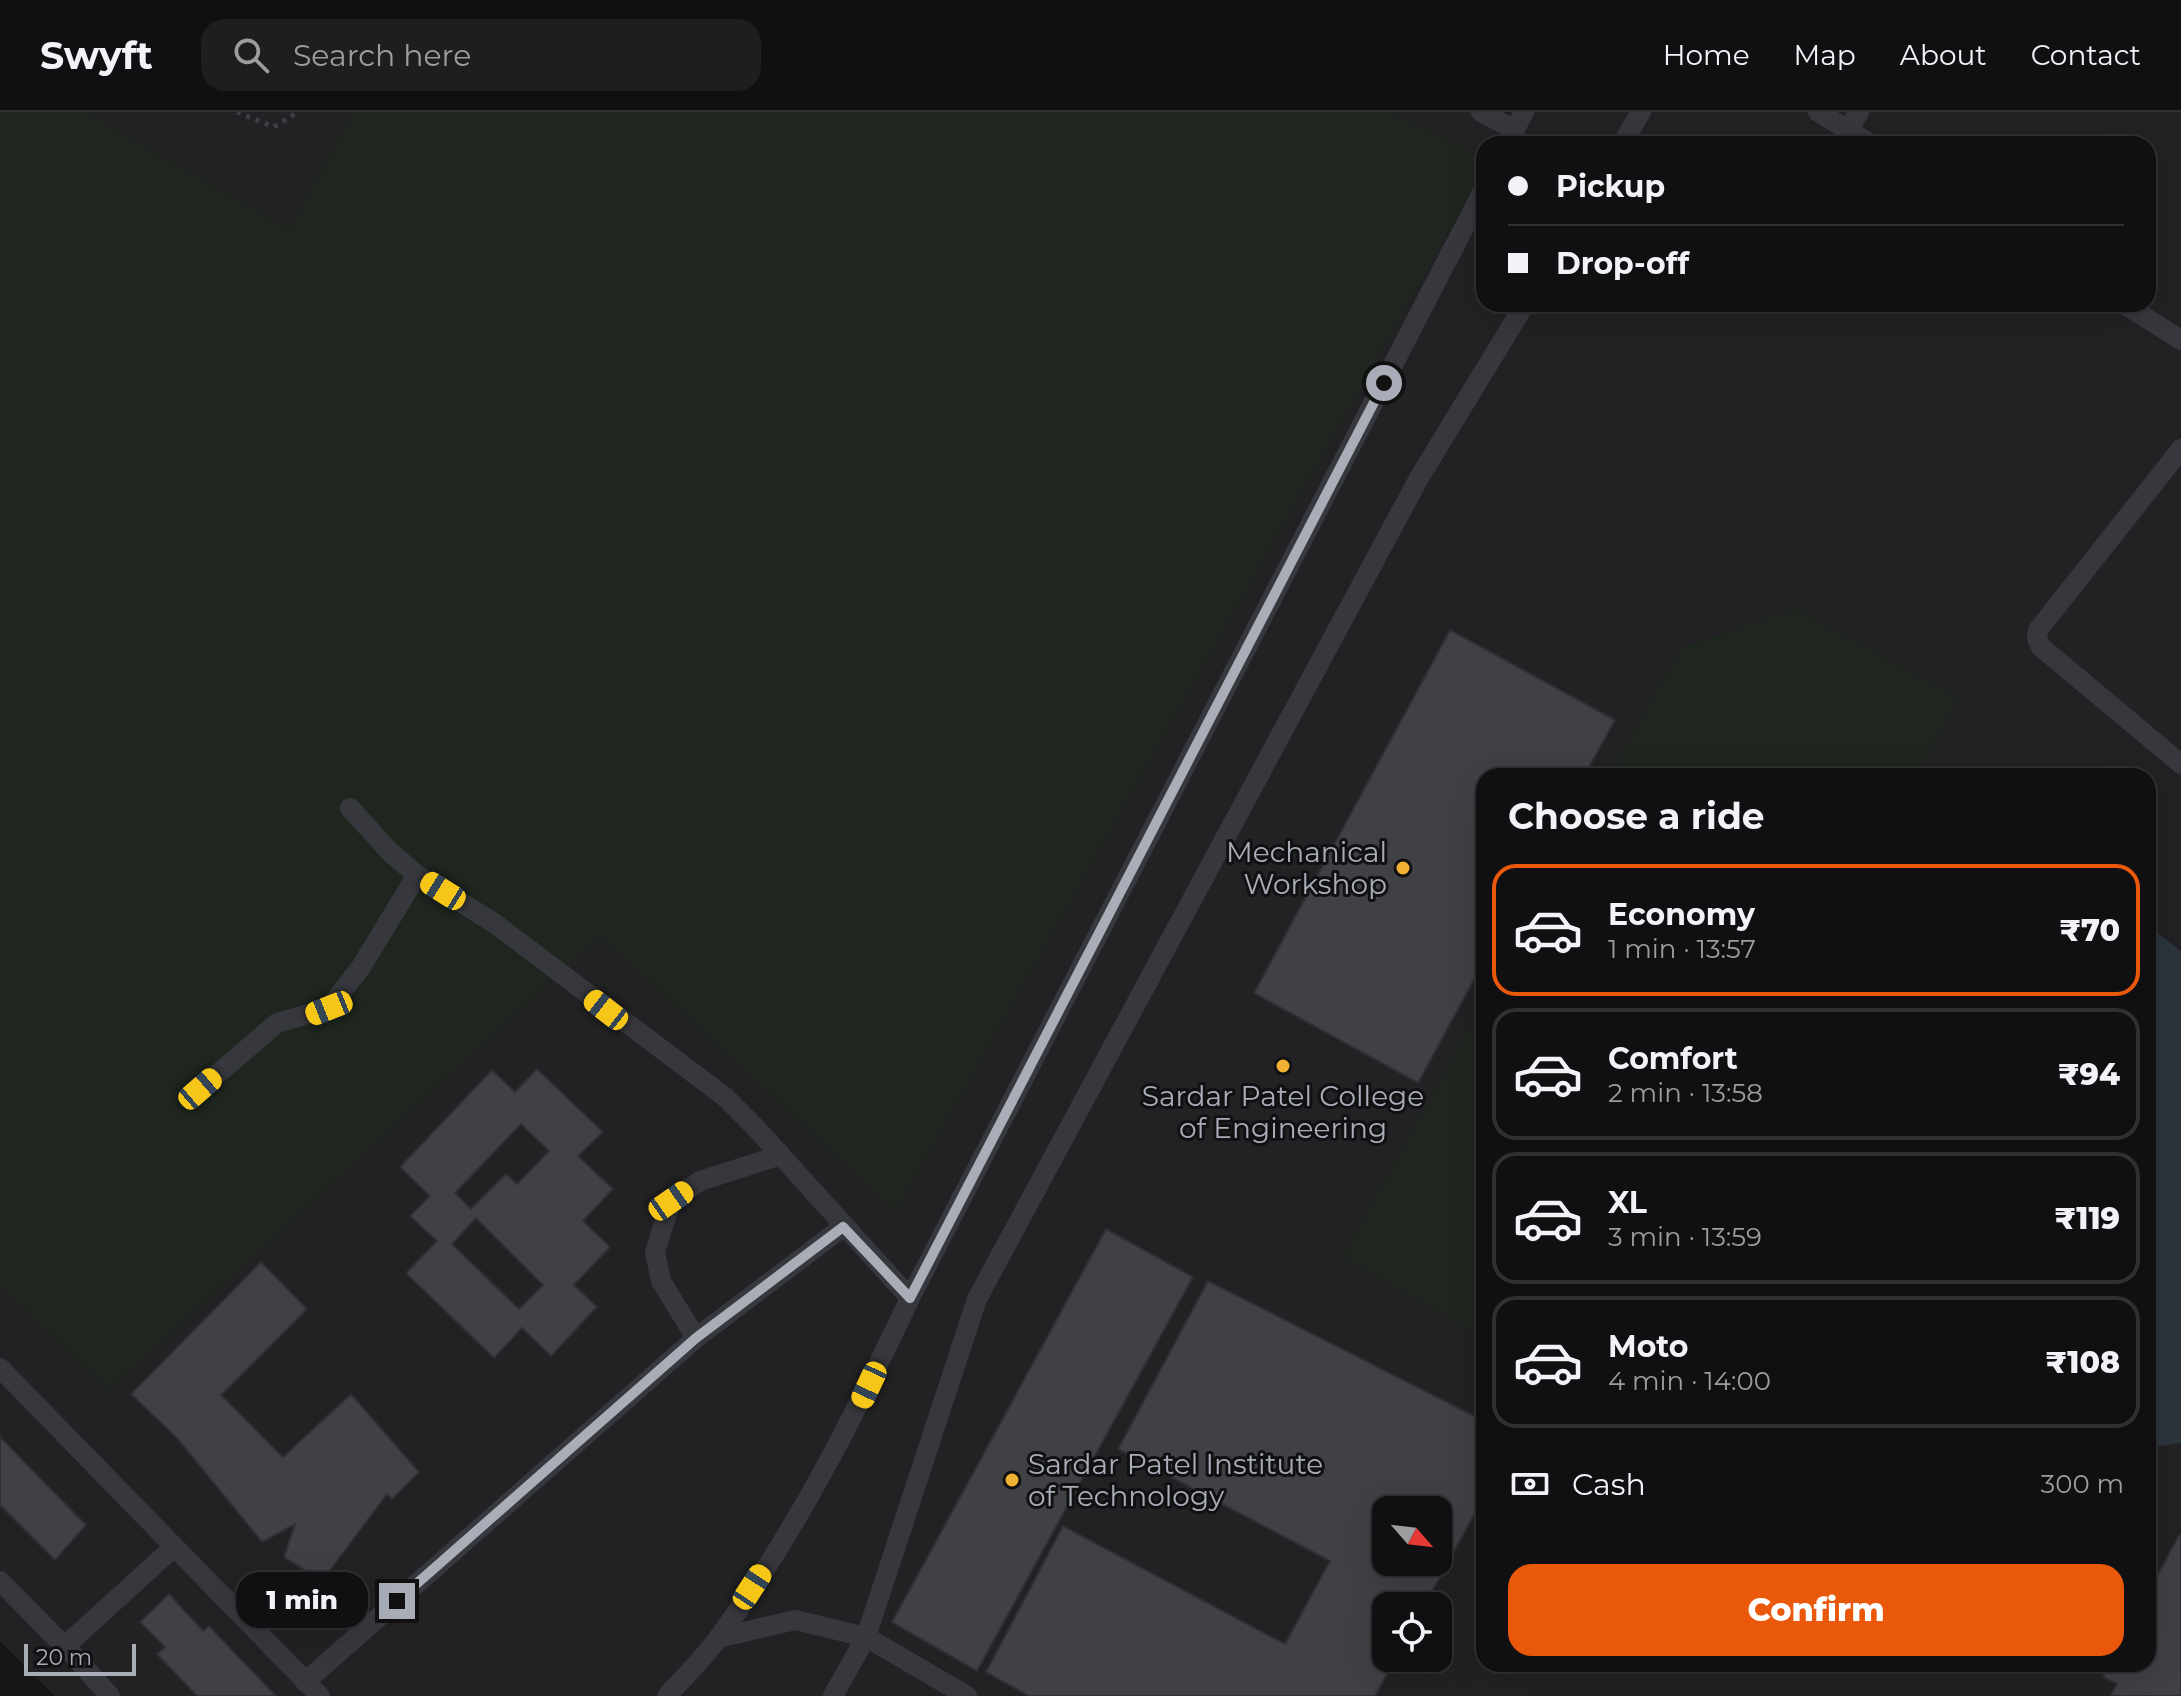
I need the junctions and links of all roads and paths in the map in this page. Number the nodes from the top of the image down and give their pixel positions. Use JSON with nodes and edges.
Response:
{"nodes":[{"id":1,"x":237,"y":112,"type":"edge"},
{"id":2,"x":298,"y":112,"type":"edge"},
{"id":3,"x":1481,"y":112,"type":"edge"},
{"id":4,"x":1641,"y":112,"type":"edge"},
{"id":5,"x":1818,"y":112,"type":"edge"},
{"id":6,"x":1854,"y":121,"type":"edge"},
{"id":7,"x":1515,"y":129,"type":"edge"},
{"id":8,"x":1627,"y":136,"type":"edge"},
{"id":9,"x":1476,"y":204,"type":"edge"},
{"id":10,"x":1520,"y":312,"type":"edge"},
{"id":11,"x":2137,"y":312,"type":"edge"},
{"id":12,"x":2181,"y":340,"type":"edge"},
{"id":13,"x":2181,"y":449,"type":"edge"},
{"id":14,"x":2181,"y":764,"type":"edge"},
{"id":15,"x":350,"y":808,"type":"dead end"},
{"id":16,"x":417,"y":875,"type":"junction"},
{"id":17,"x":200,"y":1089,"type":"dead end"},
{"id":18,"x":781,"y":1155,"type":"junction"},
{"id":19,"x":843,"y":1227,"type":"junction"},
{"id":20,"x":910,"y":1298,"type":"junction"},
{"id":21,"x":696,"y":1338,"type":"junction"},
{"id":22,"x":0,"y":1368,"type":"edge"},
{"id":23,"x":174,"y":1547,"type":"junction"},
{"id":24,"x":0,"y":1581,"type":"edge"},
{"id":25,"x":866,"y":1637,"type":"junction"},
{"id":26,"x":718,"y":1638,"type":"junction"},
{"id":27,"x":72,"y":1654,"type":"junction"},
{"id":28,"x":312,"y":1689,"type":"edge"},
{"id":29,"x":110,"y":1696,"type":"edge"},
{"id":30,"x":667,"y":1696,"type":"edge"},
{"id":31,"x":833,"y":1696,"type":"edge"},
{"id":32,"x":967,"y":1696,"type":"edge"}],
"edges":[{"from":1,"to":2,"type":"path"},
{"from":3,"to":7,"type":"lane"},
{"from":4,"to":8,"type":"lane"},
{"from":5,"to":6,"type":"lane"},
{"from":9,"to":20,"type":"lane"},
{"from":10,"to":25,"type":"lane"},
{"from":11,"to":12,"type":"lane"},
{"from":13,"to":14,"type":"lane"},
{"from":15,"to":16,"type":"lane"},
{"from":16,"to":17,"type":"lane"},
{"from":16,"to":18,"type":"lane"},
{"from":18,"to":19,"type":"lane"},
{"from":18,"to":21,"type":"lane"},
{"from":19,"to":20,"type":"lane"},
{"from":19,"to":21,"type":"lane"},
{"from":20,"to":26,"type":"lane"},
{"from":21,"to":28,"type":"lane"},
{"from":22,"to":23,"type":"lane"},
{"from":23,"to":27,"type":"lane"},
{"from":23,"to":28,"type":"lane"},
{"from":24,"to":27,"type":"lane"},
{"from":25,"to":26,"type":"lane"},
{"from":25,"to":31,"type":"lane"},
{"from":25,"to":32,"type":"lane"},
{"from":26,"to":30,"type":"lane"},
{"from":27,"to":29,"type":"lane"}]}
